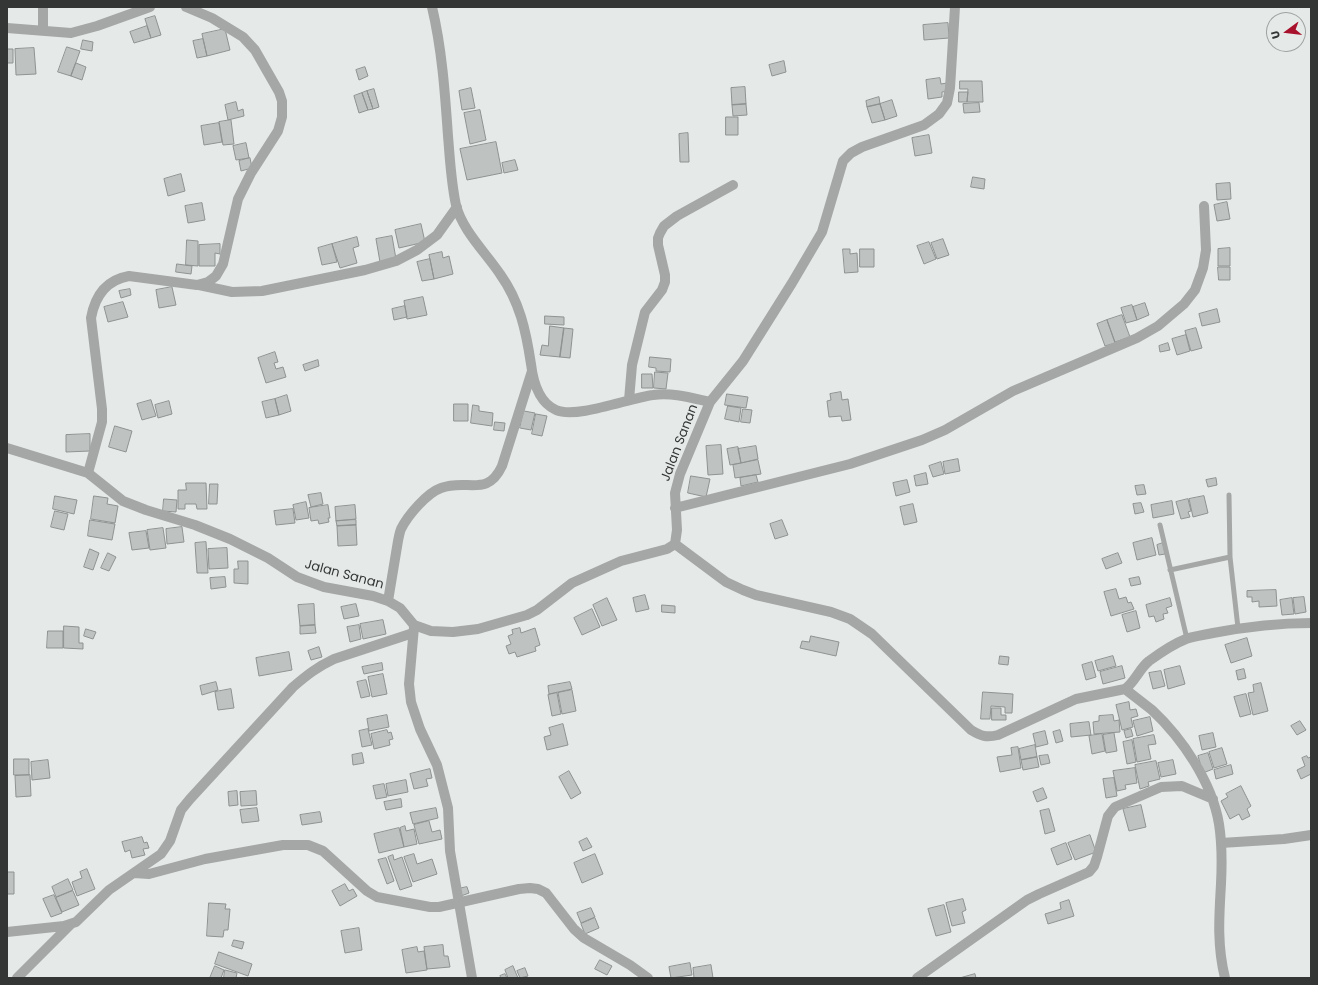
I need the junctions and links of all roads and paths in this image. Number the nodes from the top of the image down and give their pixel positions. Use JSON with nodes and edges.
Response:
{"nodes":[{"id":1,"x":43,"y":7,"type":"edge"},
{"id":2,"x":150,"y":7,"type":"edge"},
{"id":3,"x":186,"y":7,"type":"edge"},
{"id":4,"x":432,"y":7,"type":"edge"},
{"id":5,"x":955,"y":7,"type":"edge"},
{"id":6,"x":7,"y":28,"type":"edge"},
{"id":7,"x":43,"y":31,"type":"junction"},
{"id":8,"x":733,"y":185,"type":"dead end"},
{"id":9,"x":1204,"y":206,"type":"dead end"},
{"id":10,"x":457,"y":207,"type":"junction"},
{"id":11,"x":197,"y":285,"type":"junction"},
{"id":12,"x":532,"y":371,"type":"junction"},
{"id":13,"x":629,"y":400,"type":"junction"},
{"id":14,"x":710,"y":402,"type":"junction"},
{"id":15,"x":7,"y":448,"type":"edge"},
{"id":16,"x":88,"y":473,"type":"junction"},
{"id":17,"x":1229,"y":495,"type":"dead end"},
{"id":18,"x":675,"y":508,"type":"junction"},
{"id":19,"x":1160,"y":525,"type":"dead end"},
{"id":20,"x":676,"y":544,"type":"junction"},
{"id":21,"x":1230,"y":557,"type":"junction"},
{"id":22,"x":1170,"y":570,"type":"junction"},
{"id":23,"x":388,"y":601,"type":"junction"},
{"id":24,"x":1311,"y":623,"type":"edge"},
{"id":25,"x":1238,"y":628,"type":"junction"},
{"id":26,"x":414,"y":629,"type":"junction"},
{"id":27,"x":1187,"y":639,"type":"junction"},
{"id":28,"x":1125,"y":689,"type":"junction"},
{"id":29,"x":1213,"y":799,"type":"junction"},
{"id":30,"x":1311,"y":835,"type":"edge"},
{"id":31,"x":1221,"y":844,"type":"junction"},
{"id":32,"x":134,"y":873,"type":"junction"},
{"id":33,"x":459,"y":902,"type":"junction"},
{"id":34,"x":70,"y":924,"type":"junction"},
{"id":35,"x":7,"y":932,"type":"edge"},
{"id":36,"x":17,"y":978,"type":"edge"},
{"id":37,"x":472,"y":978,"type":"edge"},
{"id":38,"x":648,"y":978,"type":"edge"},
{"id":39,"x":917,"y":978,"type":"edge"},
{"id":40,"x":1225,"y":978,"type":"edge"}],
"edges":[{"from":1,"to":7,"type":"street"},
{"from":2,"to":7,"type":"street"},
{"from":3,"to":11,"type":"street"},
{"from":4,"to":10,"type":"street"},
{"from":5,"to":14,"type":"street","name":"Jalan Sanan"},
{"from":6,"to":7,"type":"street"},
{"from":8,"to":13,"type":"street"},
{"from":9,"to":18,"type":"street"},
{"from":10,"to":11,"type":"street"},
{"from":10,"to":12,"type":"street"},
{"from":11,"to":16,"type":"street"},
{"from":12,"to":13,"type":"street"},
{"from":12,"to":23,"type":"street"},
{"from":13,"to":14,"type":"street"},
{"from":14,"to":18,"type":"street","name":"Jalan Sanan"},
{"from":15,"to":16,"type":"street","name":"Jalan Sanan"},
{"from":16,"to":23,"type":"street","name":"Jalan Sanan"},
{"from":17,"to":21,"type":"lane"},
{"from":18,"to":20,"type":"street","name":"Jalan Sanan"},
{"from":19,"to":22,"type":"lane"},
{"from":20,"to":26,"type":"street"},
{"from":20,"to":28,"type":"street"},
{"from":21,"to":22,"type":"lane"},
{"from":21,"to":25,"type":"lane"},
{"from":22,"to":27,"type":"lane"},
{"from":23,"to":26,"type":"street","name":"Jalan Sanan"},
{"from":24,"to":25,"type":"street"},
{"from":25,"to":27,"type":"street"},
{"from":26,"to":32,"type":"street"},
{"from":26,"to":33,"type":"street"},
{"from":27,"to":28,"type":"street"},
{"from":28,"to":29,"type":"street"},
{"from":29,"to":31,"type":"street"},
{"from":29,"to":39,"type":"street"},
{"from":30,"to":31,"type":"street"},
{"from":31,"to":40,"type":"street"},
{"from":32,"to":33,"type":"street"},
{"from":32,"to":34,"type":"street"},
{"from":33,"to":37,"type":"street"},
{"from":33,"to":38,"type":"street"},
{"from":34,"to":35,"type":"street"},
{"from":34,"to":36,"type":"street"}]}
